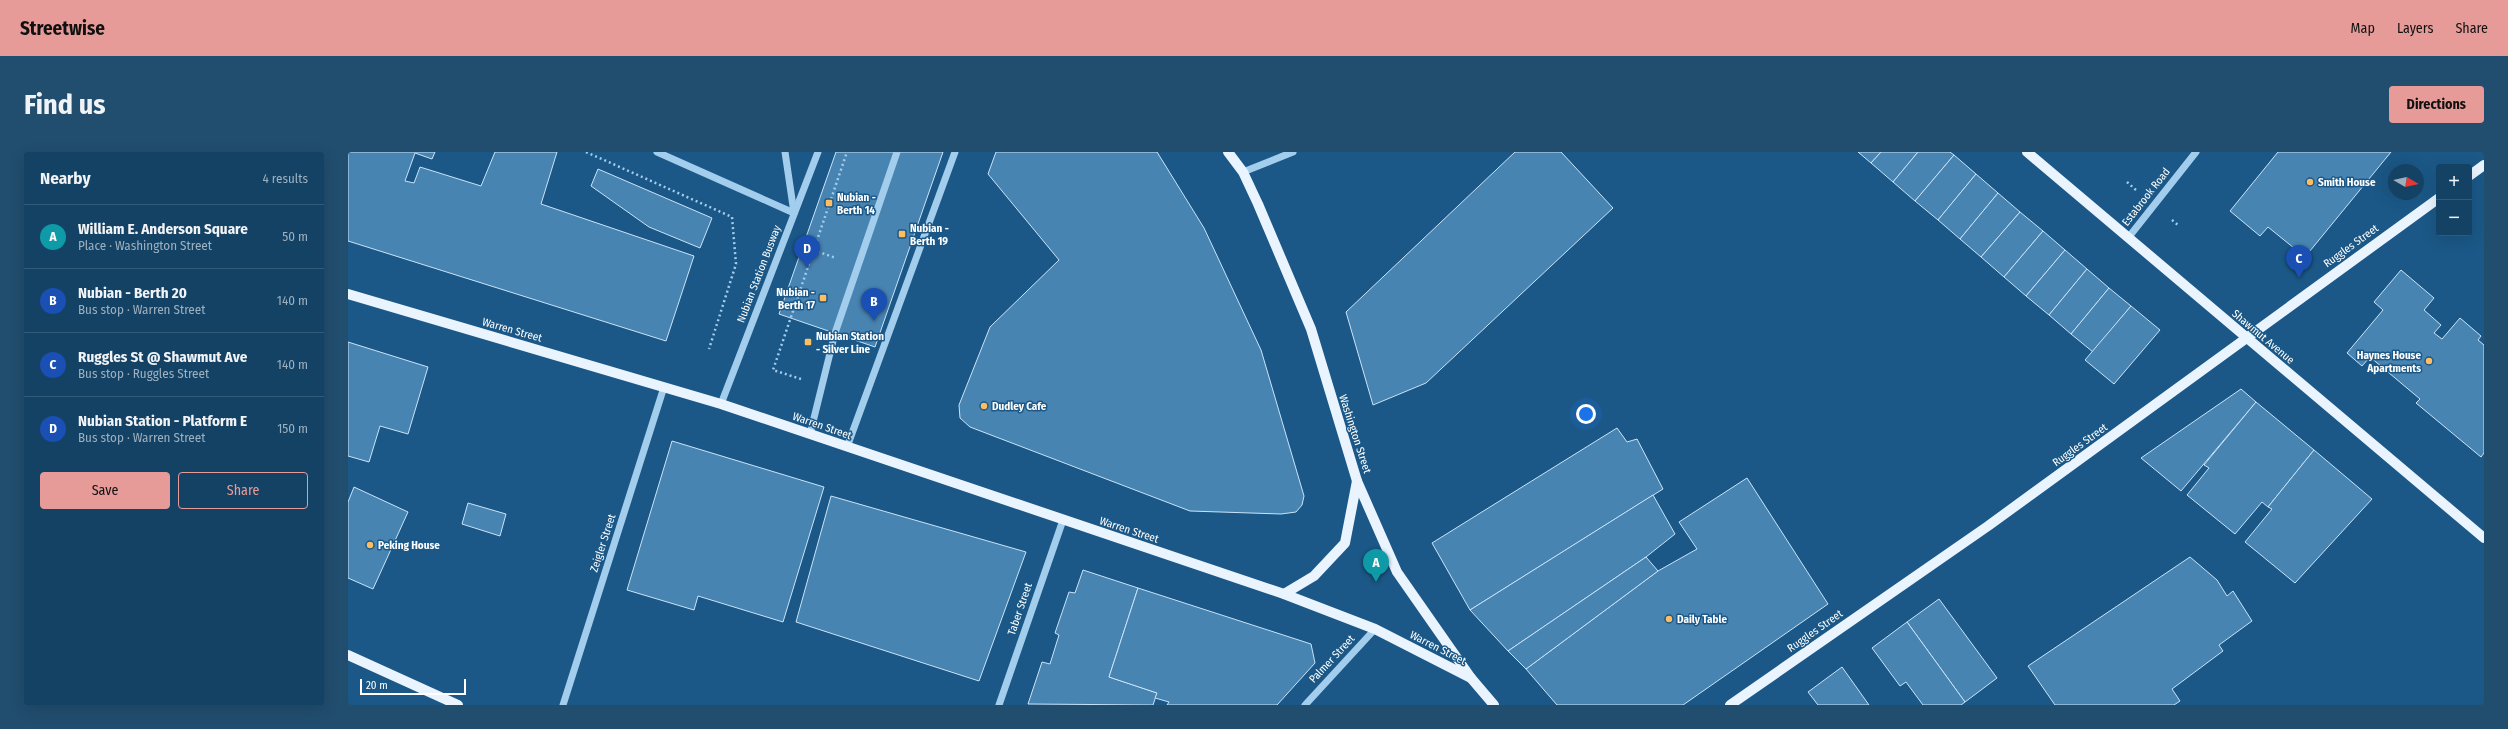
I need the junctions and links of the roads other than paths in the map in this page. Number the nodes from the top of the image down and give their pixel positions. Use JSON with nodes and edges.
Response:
{"nodes":[{"id":1,"x":657,"y":152,"type":"edge"},
{"id":2,"x":785,"y":152,"type":"edge"},
{"id":3,"x":818,"y":152,"type":"edge"},
{"id":4,"x":897,"y":152,"type":"edge"},
{"id":5,"x":956,"y":152,"type":"edge"},
{"id":6,"x":1228,"y":152,"type":"edge"},
{"id":7,"x":1293,"y":152,"type":"edge"},
{"id":8,"x":2027,"y":152,"type":"edge"},
{"id":9,"x":2196,"y":152,"type":"edge"},
{"id":10,"x":2484,"y":165,"type":"edge"},
{"id":11,"x":1243,"y":172,"type":"junction"},
{"id":12,"x":2472,"y":174,"type":"edge"},
{"id":13,"x":2436,"y":200,"type":"edge"},
{"id":14,"x":794,"y":213,"type":"junction"},
{"id":15,"x":2128,"y":238,"type":"junction"},
{"id":16,"x":348,"y":294,"type":"edge"},
{"id":17,"x":2245,"y":338,"type":"junction"},
{"id":18,"x":664,"y":387,"type":"junction"},
{"id":19,"x":721,"y":404,"type":"junction"},
{"id":20,"x":810,"y":434,"type":"junction"},
{"id":21,"x":847,"y":447,"type":"junction"},
{"id":22,"x":1357,"y":482,"type":"junction"},
{"id":23,"x":1063,"y":520,"type":"junction"},
{"id":24,"x":2484,"y":538,"type":"edge"},
{"id":25,"x":1284,"y":594,"type":"junction"},
{"id":26,"x":1375,"y":629,"type":"junction"},
{"id":27,"x":348,"y":655,"type":"edge"},
{"id":28,"x":1471,"y":678,"type":"junction"},
{"id":29,"x":458,"y":705,"type":"edge"},
{"id":30,"x":563,"y":705,"type":"edge"},
{"id":31,"x":999,"y":705,"type":"edge"},
{"id":32,"x":1305,"y":705,"type":"edge"},
{"id":33,"x":1494,"y":705,"type":"edge"},
{"id":34,"x":1730,"y":705,"type":"edge"}],
"edges":[{"from":1,"to":14,"type":"street"},
{"from":2,"to":14,"type":"street"},
{"from":3,"to":14,"type":"street","name":"Nubian Station Busway"},
{"from":4,"to":20,"type":"street"},
{"from":5,"to":21,"type":"street"},
{"from":6,"to":11,"type":"main road","name":"Washington Street"},
{"from":7,"to":11,"type":"street"},
{"from":8,"to":15,"type":"main road","name":"Shawmut Avenue"},
{"from":9,"to":15,"type":"street","name":"Estabrook Road"},
{"from":10,"to":12,"type":"main road"},
{"from":11,"to":22,"type":"main road","name":"Washington Street"},
{"from":13,"to":17,"type":"main road","name":"Ruggles Street"},
{"from":14,"to":19,"type":"street","name":"Nubian Station Busway"},
{"from":15,"to":17,"type":"main road","name":"Shawmut Avenue"},
{"from":16,"to":18,"type":"main road","name":"Warren Street"},
{"from":17,"to":24,"type":"main road","name":"Shawmut Avenue"},
{"from":17,"to":34,"type":"main road","name":"Ruggles Street"},
{"from":18,"to":19,"type":"main road","name":"Warren Street"},
{"from":18,"to":30,"type":"street","name":"Zeigler Street"},
{"from":19,"to":20,"type":"main road","name":"Warren Street"},
{"from":20,"to":21,"type":"main road","name":"Warren Street"},
{"from":21,"to":23,"type":"main road","name":"Warren Street"},
{"from":22,"to":25,"type":"main road"},
{"from":22,"to":28,"type":"main road","name":"Washington Street"},
{"from":23,"to":25,"type":"main road","name":"Warren Street"},
{"from":23,"to":31,"type":"street","name":"Taber Street"},
{"from":25,"to":26,"type":"main road","name":"Warren Street"},
{"from":26,"to":28,"type":"main road","name":"Warren Street"},
{"from":26,"to":32,"type":"street","name":"Palmer Street"},
{"from":27,"to":29,"type":"main road"},
{"from":28,"to":33,"type":"main road","name":"Washington Street"}]}
